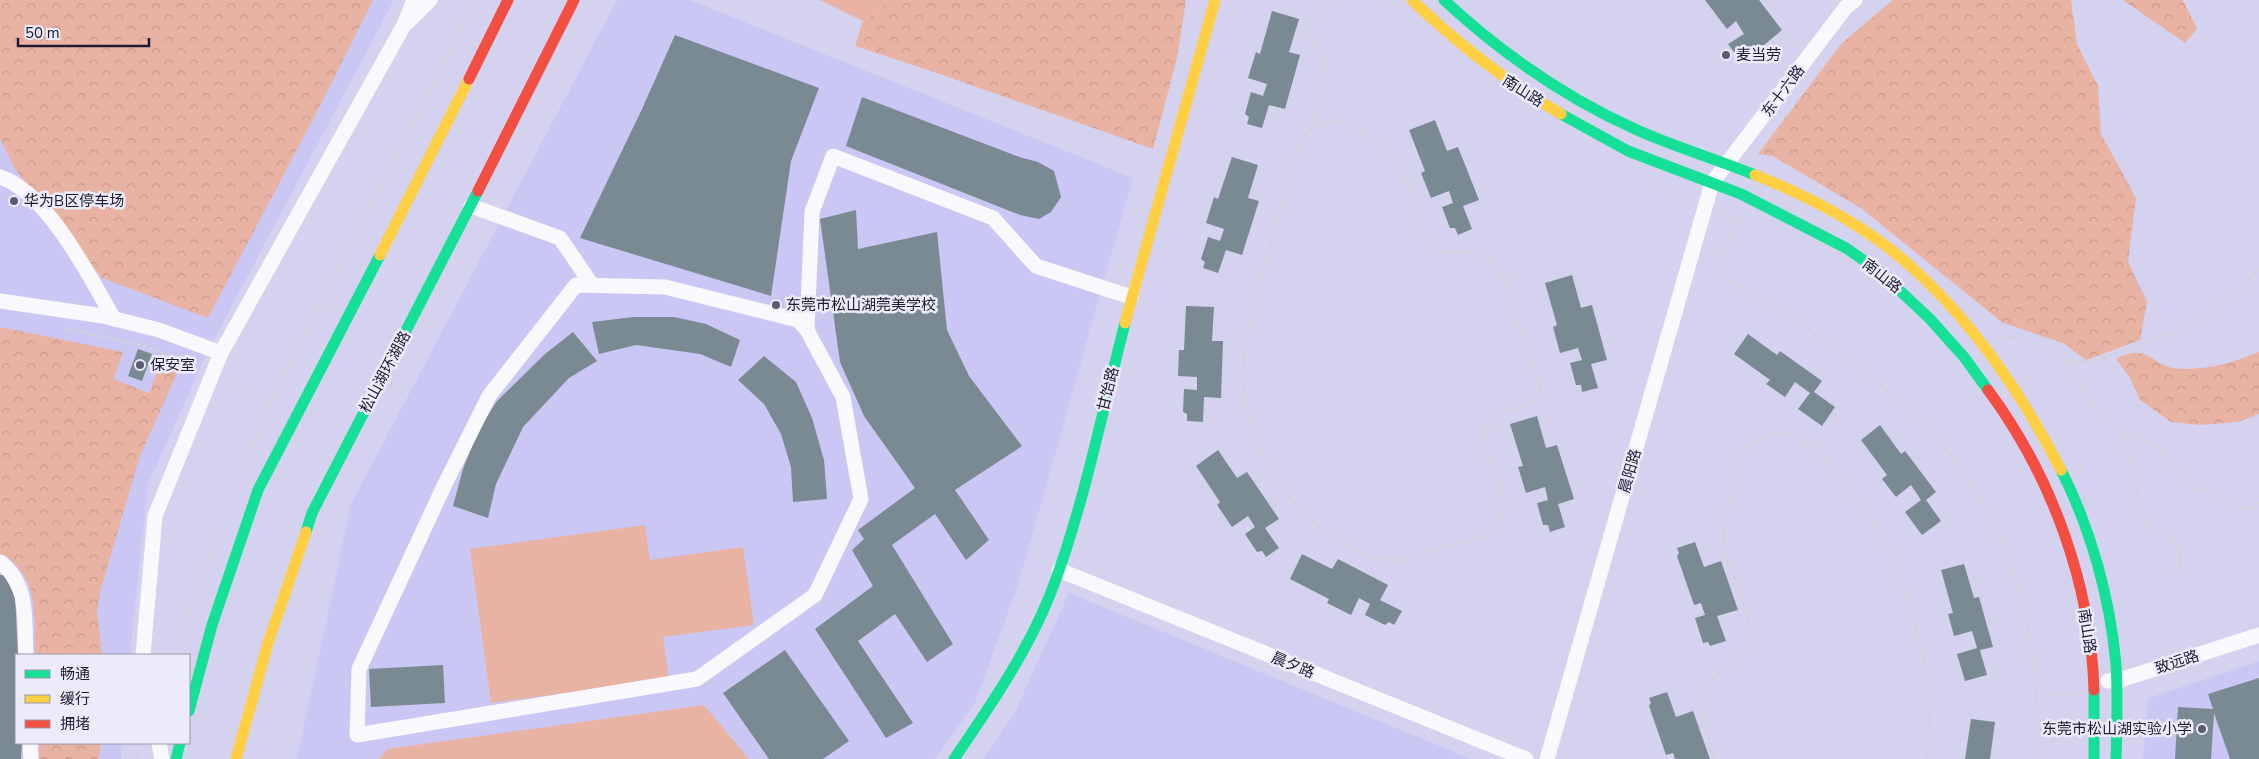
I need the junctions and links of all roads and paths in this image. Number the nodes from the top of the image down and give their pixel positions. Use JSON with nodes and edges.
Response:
{"nodes":[{"id":1,"x":414,"y":0,"type":"edge"},
{"id":2,"x":430,"y":0,"type":"edge"},
{"id":3,"x":474,"y":0,"type":"edge"},
{"id":4,"x":508,"y":0,"type":"edge"},
{"id":5,"x":574,"y":0,"type":"edge"},
{"id":6,"x":1215,"y":0,"type":"edge"},
{"id":7,"x":1331,"y":0,"type":"edge"},
{"id":8,"x":1412,"y":0,"type":"edge"},
{"id":9,"x":1444,"y":0,"type":"edge"},
{"id":10,"x":1855,"y":0,"type":"edge"},
{"id":11,"x":404,"y":25,"type":"junction"},
{"id":12,"x":1311,"y":130,"type":"junction"},
{"id":13,"x":1728,"y":165,"type":"junction"},
{"id":14,"x":0,"y":177,"type":"edge"},
{"id":15,"x":1712,"y":184,"type":"junction"},
{"id":16,"x":471,"y":206,"type":"junction"},
{"id":17,"x":1736,"y":220,"type":"dead end"},
{"id":18,"x":2259,"y":269,"type":"edge"},
{"id":19,"x":592,"y":286,"type":"junction"},
{"id":20,"x":1131,"y":297,"type":"junction"},
{"id":21,"x":0,"y":301,"type":"edge"},
{"id":22,"x":114,"y":319,"type":"junction"},
{"id":23,"x":59,"y":327,"type":"dead end"},
{"id":24,"x":807,"y":330,"type":"junction"},
{"id":25,"x":1985,"y":349,"type":"junction"},
{"id":26,"x":221,"y":353,"type":"junction"},
{"id":27,"x":2070,"y":361,"type":"junction"},
{"id":28,"x":212,"y":376,"type":"junction"},
{"id":29,"x":271,"y":402,"type":"junction"},
{"id":30,"x":2125,"y":434,"type":"junction"},
{"id":31,"x":242,"y":476,"type":"dead end"},
{"id":32,"x":2259,"y":504,"type":"edge"},
{"id":33,"x":224,"y":522,"type":"dead end"},
{"id":34,"x":0,"y":562,"type":"edge"},
{"id":35,"x":1059,"y":570,"type":"junction"},
{"id":36,"x":2166,"y":571,"type":"dead end"},
{"id":37,"x":2259,"y":635,"type":"edge"},
{"id":38,"x":26,"y":654,"type":"edge"},
{"id":39,"x":143,"y":654,"type":"edge"},
{"id":40,"x":180,"y":654,"type":"edge"},
{"id":41,"x":2094,"y":681,"type":"junction"},
{"id":42,"x":2117,"y":682,"type":"junction"},
{"id":43,"x":190,"y":707,"type":"edge"},
{"id":44,"x":30,"y":744,"type":"edge"},
{"id":45,"x":135,"y":744,"type":"edge"},
{"id":46,"x":159,"y":744,"type":"edge"},
{"id":47,"x":180,"y":744,"type":"edge"},
{"id":48,"x":31,"y":759,"type":"edge"},
{"id":49,"x":138,"y":759,"type":"edge"},
{"id":50,"x":162,"y":759,"type":"edge"},
{"id":51,"x":176,"y":759,"type":"edge"},
{"id":52,"x":236,"y":759,"type":"edge"},
{"id":53,"x":954,"y":759,"type":"edge"},
{"id":54,"x":1526,"y":759,"type":"edge"},
{"id":55,"x":1547,"y":759,"type":"edge"},
{"id":56,"x":1714,"y":759,"type":"edge"},
{"id":57,"x":1926,"y":759,"type":"edge"},
{"id":58,"x":2035,"y":759,"type":"edge"},
{"id":59,"x":2094,"y":759,"type":"edge"},
{"id":60,"x":2116,"y":759,"type":"edge"}],
"edges":[{"from":1,"to":11,"type":"street"},
{"from":2,"to":11,"type":"street"},
{"from":3,"to":29,"type":"path"},
{"from":4,"to":43,"type":"main road"},
{"from":5,"to":16,"type":"main road","name":"松山湖环湖路"},
{"from":6,"to":20,"type":"main road","name":"甘饴路"},
{"from":7,"to":12,"type":"path"},
{"from":8,"to":15,"type":"main road","name":"南山路"},
{"from":9,"to":13,"type":"main road","name":"南山路"},
{"from":10,"to":13,"type":"street","name":"东十六路"},
{"from":11,"to":26,"type":"street"},
{"from":12,"to":12,"type":"path"},
{"from":13,"to":15,"type":"street","name":"东十六路"},
{"from":13,"to":25,"type":"main road","name":"南山路"},
{"from":14,"to":22,"type":"street"},
{"from":15,"to":41,"type":"main road","name":"南山路"},
{"from":15,"to":55,"type":"street","name":"晨阳路"},
{"from":16,"to":19,"type":"street"},
{"from":16,"to":52,"type":"main road","name":"松山湖环湖路"},
{"from":17,"to":58,"type":"path"},
{"from":18,"to":27,"type":"path"},
{"from":19,"to":24,"type":"street"},
{"from":19,"to":24,"type":"street"},
{"from":20,"to":24,"type":"street"},
{"from":20,"to":35,"type":"main road","name":"甘饴路"},
{"from":21,"to":22,"type":"street"},
{"from":22,"to":26,"type":"street"},
{"from":23,"to":28,"type":"path"},
{"from":25,"to":27,"type":"path"},
{"from":25,"to":42,"type":"main road","name":"南山路"},
{"from":26,"to":28,"type":"street"},
{"from":27,"to":30,"type":"path"},
{"from":28,"to":29,"type":"path"},
{"from":28,"to":39,"type":"street"},
{"from":29,"to":31,"type":"path"},
{"from":30,"to":32,"type":"path"},
{"from":30,"to":36,"type":"path"},
{"from":33,"to":40,"type":"path"},
{"from":34,"to":38,"type":"street"},
{"from":35,"to":53,"type":"main road","name":"甘饴路"},
{"from":35,"to":54,"type":"street","name":"晨夕路"},
{"from":37,"to":42,"type":"street","name":"致远路"},
{"from":41,"to":42,"type":"street","name":"致远路"},
{"from":41,"to":59,"type":"main road","name":"南山路"},
{"from":42,"to":60,"type":"main road","name":"南山路"},
{"from":44,"to":48,"type":"street"},
{"from":45,"to":49,"type":"path"},
{"from":46,"to":50,"type":"street"},
{"from":47,"to":51,"type":"main road"},
{"from":56,"to":57,"type":"path"}]}
